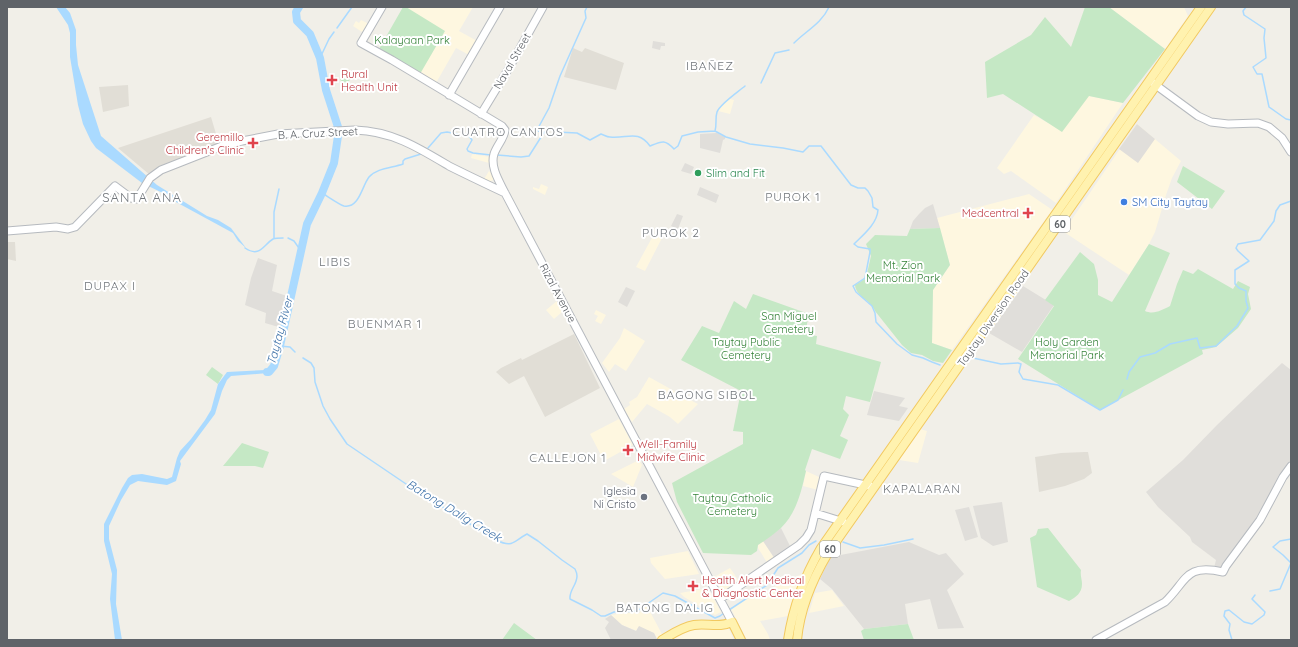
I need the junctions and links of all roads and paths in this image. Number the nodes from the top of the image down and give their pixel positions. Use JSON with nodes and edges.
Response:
{"nodes":[{"id":1,"x":382,"y":7,"type":"edge"},
{"id":2,"x":500,"y":7,"type":"edge"},
{"id":3,"x":543,"y":7,"type":"edge"},
{"id":4,"x":1201,"y":7,"type":"edge"},
{"id":5,"x":1212,"y":7,"type":"edge"},
{"id":6,"x":1154,"y":83,"type":"junction"},
{"id":7,"x":449,"y":95,"type":"junction"},
{"id":8,"x":481,"y":114,"type":"junction"},
{"id":9,"x":1291,"y":152,"type":"edge"},
{"id":10,"x":505,"y":193,"type":"junction"},
{"id":11,"x":7,"y":230,"type":"edge"},
{"id":12,"x":946,"y":370,"type":"junction"},
{"id":13,"x":953,"y":375,"type":"junction"},
{"id":14,"x":1291,"y":466,"type":"edge"},
{"id":15,"x":864,"y":485,"type":"junction"},
{"id":16,"x":873,"y":487,"type":"junction"},
{"id":17,"x":815,"y":513,"type":"junction"},
{"id":18,"x":844,"y":522,"type":"junction"},
{"id":19,"x":720,"y":599,"type":"junction"},
{"id":20,"x":732,"y":622,"type":"junction"},
{"id":21,"x":662,"y":640,"type":"edge"},
{"id":22,"x":741,"y":640,"type":"edge"},
{"id":23,"x":788,"y":640,"type":"edge"},
{"id":24,"x":797,"y":640,"type":"edge"},
{"id":25,"x":1096,"y":640,"type":"edge"}],
"edges":[{"from":1,"to":7,"type":"street","name":"Rizal Avenue"},
{"from":2,"to":7,"type":"street"},
{"from":3,"to":8,"type":"street","name":"Naval Street"},
{"from":4,"to":6,"type":"main road","name":"Taytay Diversion Road","number":"60"},
{"from":5,"to":6,"type":"main road","name":"Taytay Diversion Road","number":"60"},
{"from":6,"to":9,"type":"street"},
{"from":6,"to":12,"type":"main road","name":"Taytay Diversion Road","number":"60"},
{"from":6,"to":13,"type":"main road","name":"Taytay Diversion Road","number":"60"},
{"from":7,"to":8,"type":"street","name":"Rizal Avenue"},
{"from":8,"to":10,"type":"street","name":"Rizal Avenue"},
{"from":10,"to":11,"type":"street","name":"B. A. Cruz Street"},
{"from":10,"to":19,"type":"street","name":"Rizal Avenue"},
{"from":12,"to":13,"type":"main road"},
{"from":12,"to":15,"type":"main road","name":"Taytay Diversion Road","number":"60"},
{"from":13,"to":16,"type":"main road","name":"Taytay Diversion Road","number":"60"},
{"from":14,"to":25,"type":"street"},
{"from":15,"to":16,"type":"street"},
{"from":15,"to":17,"type":"street"},
{"from":15,"to":18,"type":"main road","name":"Taytay Diversion Road","number":"60"},
{"from":16,"to":18,"type":"main road","name":"Taytay Diversion Road","number":"60"},
{"from":17,"to":18,"type":"street"},
{"from":17,"to":19,"type":"street"},
{"from":18,"to":23,"type":"main road","name":"Taytay Diversion Road","number":"60"},
{"from":18,"to":24,"type":"main road","name":"Taytay Diversion Road","number":"60"},
{"from":19,"to":20,"type":"street","name":"Rizal Avenue"},
{"from":20,"to":21,"type":"main road"},
{"from":20,"to":22,"type":"main road","name":"Rizal Avenue"}]}
